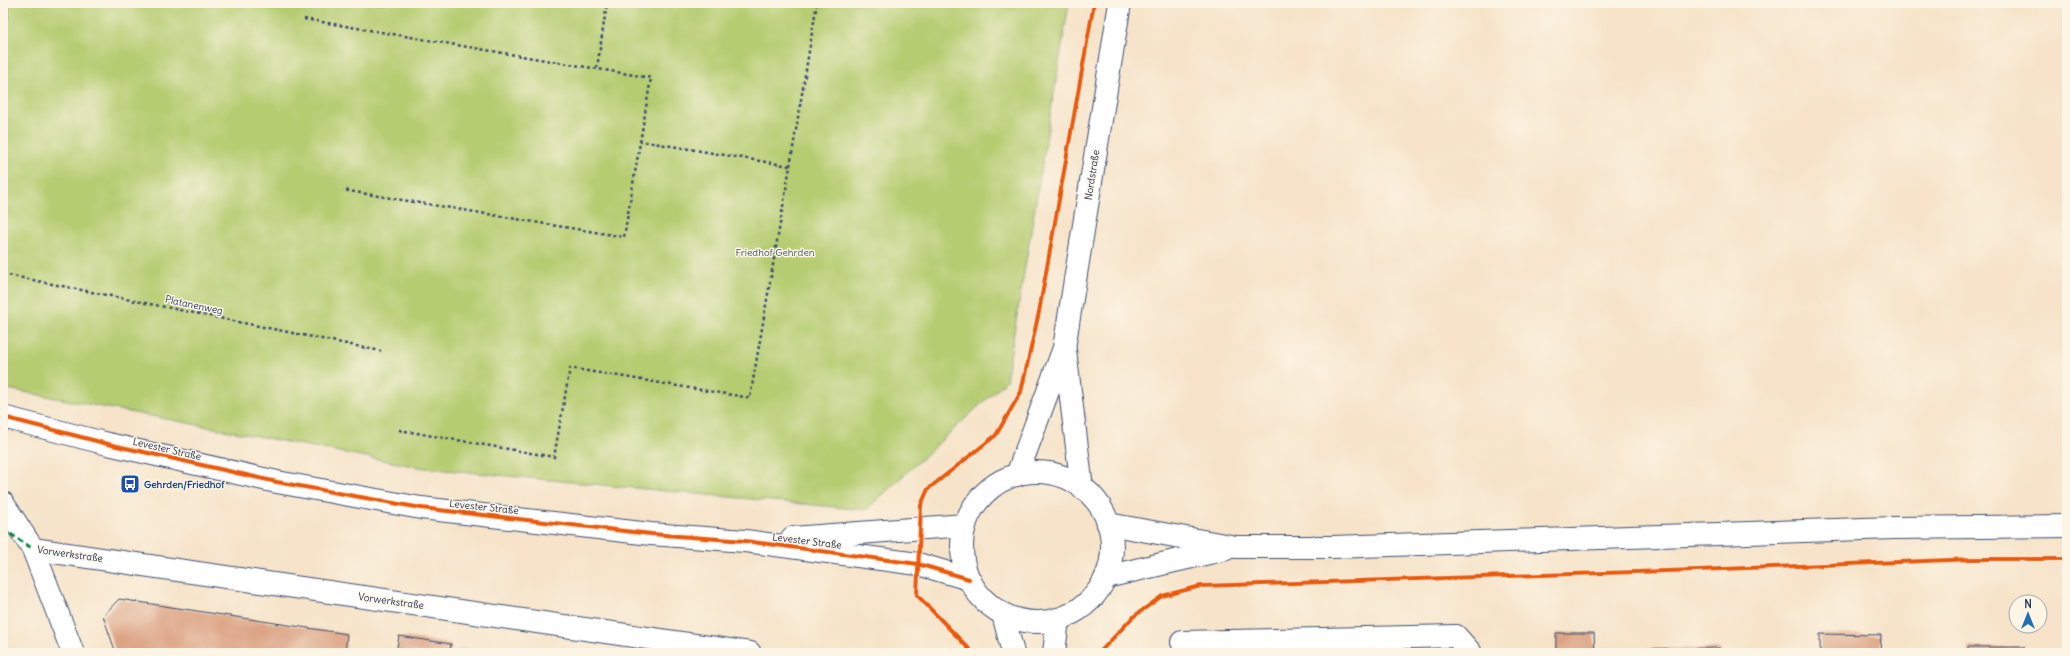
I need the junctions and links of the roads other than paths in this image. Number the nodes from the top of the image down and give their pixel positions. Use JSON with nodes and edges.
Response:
{"nodes":[{"id":1,"x":1120,"y":3,"type":"edge"},
{"id":2,"x":1064,"y":348,"type":"junction"},
{"id":3,"x":3,"y":417,"type":"edge"},
{"id":4,"x":1017,"y":475,"type":"junction"},
{"id":5,"x":1082,"y":488,"type":"junction"},
{"id":6,"x":3,"y":504,"type":"edge"},
{"id":7,"x":1108,"y":524,"type":"junction"},
{"id":8,"x":965,"y":525,"type":"junction"},
{"id":9,"x":2067,"y":526,"type":"edge"},
{"id":10,"x":745,"y":541,"type":"junction"},
{"id":11,"x":1236,"y":547,"type":"junction"},
{"id":12,"x":33,"y":549,"type":"junction"},
{"id":13,"x":1106,"y":577,"type":"junction"},
{"id":14,"x":969,"y":579,"type":"junction"},
{"id":15,"x":1003,"y":614,"type":"junction"},
{"id":16,"x":1058,"y":619,"type":"junction"},
{"id":17,"x":1182,"y":642,"type":"dead end"},
{"id":18,"x":74,"y":653,"type":"edge"},
{"id":19,"x":750,"y":653,"type":"edge"},
{"id":20,"x":1013,"y":653,"type":"edge"},
{"id":21,"x":1054,"y":653,"type":"edge"},
{"id":22,"x":1471,"y":653,"type":"edge"}],
"edges":[{"from":1,"to":2,"type":"street","name":"Nordstraße"},
{"from":2,"to":4,"type":"street","name":"Nordstraße"},
{"from":2,"to":5,"type":"street","name":"Nordstraße"},
{"from":3,"to":10,"type":"street","name":"Levester Straße"},
{"from":4,"to":5,"type":"street"},
{"from":4,"to":8,"type":"street"},
{"from":5,"to":7,"type":"street"},
{"from":6,"to":12,"type":"street","name":"Vorwerkstraße"},
{"from":7,"to":11,"type":"street"},
{"from":7,"to":13,"type":"street"},
{"from":8,"to":10,"type":"street","name":"Levester Straße"},
{"from":8,"to":14,"type":"street"},
{"from":9,"to":11,"type":"street"},
{"from":10,"to":14,"type":"street","name":"Levester Straße"},
{"from":11,"to":13,"type":"street"},
{"from":12,"to":18,"type":"street","name":"Vorwerkstraße"},
{"from":12,"to":19,"type":"street","name":"Vorwerkstraße"},
{"from":13,"to":16,"type":"street"},
{"from":14,"to":15,"type":"street"},
{"from":15,"to":16,"type":"street"},
{"from":15,"to":20,"type":"street"},
{"from":16,"to":21,"type":"street"},
{"from":17,"to":22,"type":"street"}]}
